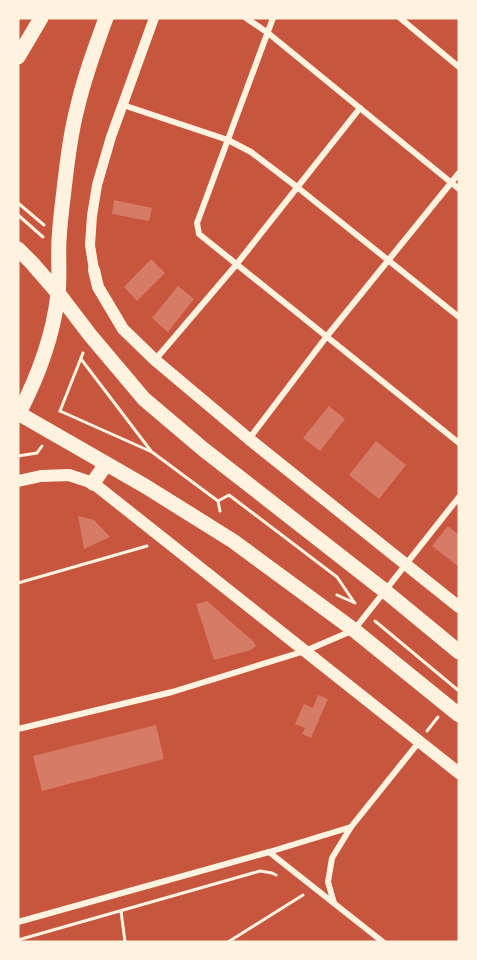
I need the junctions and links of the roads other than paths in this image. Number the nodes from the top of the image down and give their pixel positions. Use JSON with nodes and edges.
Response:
{"nodes":[{"id":1,"x":41,"y":18,"type":"edge"},
{"id":2,"x":106,"y":18,"type":"edge"},
{"id":3,"x":154,"y":18,"type":"edge"},
{"id":4,"x":246,"y":18,"type":"edge"},
{"id":5,"x":273,"y":18,"type":"edge"},
{"id":6,"x":400,"y":18,"type":"edge"},
{"id":7,"x":268,"y":33,"type":"junction"},
{"id":8,"x":18,"y":57,"type":"edge"},
{"id":9,"x":459,"y":67,"type":"edge"},
{"id":10,"x":123,"y":105,"type":"junction"},
{"id":11,"x":360,"y":108,"type":"junction"},
{"id":12,"x":228,"y":140,"type":"junction"},
{"id":13,"x":459,"y":173,"type":"edge"},
{"id":14,"x":451,"y":183,"type":"junction"},
{"id":15,"x":297,"y":187,"type":"junction"},
{"id":16,"x":459,"y":189,"type":"edge"},
{"id":17,"x":18,"y":249,"type":"edge"},
{"id":18,"x":388,"y":261,"type":"junction"},
{"id":19,"x":236,"y":265,"type":"junction"},
{"id":20,"x":94,"y":270,"type":"joint"},
{"id":21,"x":58,"y":293,"type":"junction"},
{"id":22,"x":459,"y":317,"type":"edge"},
{"id":23,"x":327,"y":336,"type":"junction"},
{"id":24,"x":155,"y":360,"type":"junction"},
{"id":25,"x":18,"y":414,"type":"edge"},
{"id":26,"x":249,"y":439,"type":"junction"},
{"id":27,"x":459,"y":443,"type":"edge"},
{"id":28,"x":106,"y":464,"type":"junction"},
{"id":29,"x":19,"y":481,"type":"edge"},
{"id":30,"x":93,"y":483,"type":"junction"},
{"id":31,"x":459,"y":497,"type":"edge"},
{"id":32,"x":405,"y":565,"type":"junction"},
{"id":33,"x":385,"y":591,"type":"junction"},
{"id":34,"x":459,"y":608,"type":"edge"},
{"id":35,"x":354,"y":630,"type":"junction"},
{"id":36,"x":305,"y":651,"type":"junction"},
{"id":37,"x":459,"y":652,"type":"edge"},
{"id":38,"x":459,"y":715,"type":"edge"},
{"id":39,"x":18,"y":729,"type":"edge"},
{"id":40,"x":420,"y":741,"type":"junction"},
{"id":41,"x":459,"y":773,"type":"edge"},
{"id":42,"x":351,"y":826,"type":"junction"},
{"id":43,"x":269,"y":852,"type":"junction"},
{"id":44,"x":334,"y":903,"type":"junction"},
{"id":45,"x":18,"y":922,"type":"edge"},
{"id":46,"x":383,"y":942,"type":"edge"}],
"edges":[{"from":1,"to":8,"type":"main road"},
{"from":2,"to":21,"type":"main road"},
{"from":3,"to":10,"type":"street"},
{"from":4,"to":7,"type":"street"},
{"from":5,"to":7,"type":"street"},
{"from":6,"to":9,"type":"street"},
{"from":7,"to":11,"type":"street"},
{"from":7,"to":12,"type":"street"},
{"from":10,"to":12,"type":"street"},
{"from":10,"to":20,"type":"street"},
{"from":11,"to":14,"type":"street"},
{"from":11,"to":15,"type":"street"},
{"from":12,"to":15,"type":"street"},
{"from":12,"to":19,"type":"street"},
{"from":13,"to":14,"type":"street"},
{"from":14,"to":16,"type":"street"},
{"from":14,"to":18,"type":"street"},
{"from":15,"to":18,"type":"street"},
{"from":15,"to":19,"type":"street"},
{"from":17,"to":21,"type":"main road"},
{"from":18,"to":22,"type":"street"},
{"from":18,"to":23,"type":"street"},
{"from":19,"to":23,"type":"street"},
{"from":19,"to":24,"type":"street"},
{"from":20,"to":24,"type":"main road"},
{"from":21,"to":25,"type":"main road"},
{"from":21,"to":33,"type":"main road"},
{"from":23,"to":26,"type":"street"},
{"from":23,"to":27,"type":"street"},
{"from":24,"to":26,"type":"main road"},
{"from":25,"to":28,"type":"main road"},
{"from":26,"to":32,"type":"main road"},
{"from":28,"to":30,"type":"main road"},
{"from":28,"to":35,"type":"main road"},
{"from":29,"to":30,"type":"main road"},
{"from":30,"to":36,"type":"main road"},
{"from":31,"to":32,"type":"street"},
{"from":32,"to":33,"type":"street"},
{"from":32,"to":34,"type":"main road"},
{"from":33,"to":35,"type":"street"},
{"from":33,"to":37,"type":"main road"},
{"from":35,"to":36,"type":"street"},
{"from":35,"to":38,"type":"main road"},
{"from":36,"to":39,"type":"street"},
{"from":36,"to":40,"type":"main road"},
{"from":40,"to":41,"type":"main road"},
{"from":40,"to":42,"type":"street"},
{"from":42,"to":43,"type":"street"},
{"from":42,"to":44,"type":"street"},
{"from":43,"to":44,"type":"street"},
{"from":43,"to":45,"type":"street"},
{"from":44,"to":46,"type":"street"}]}
